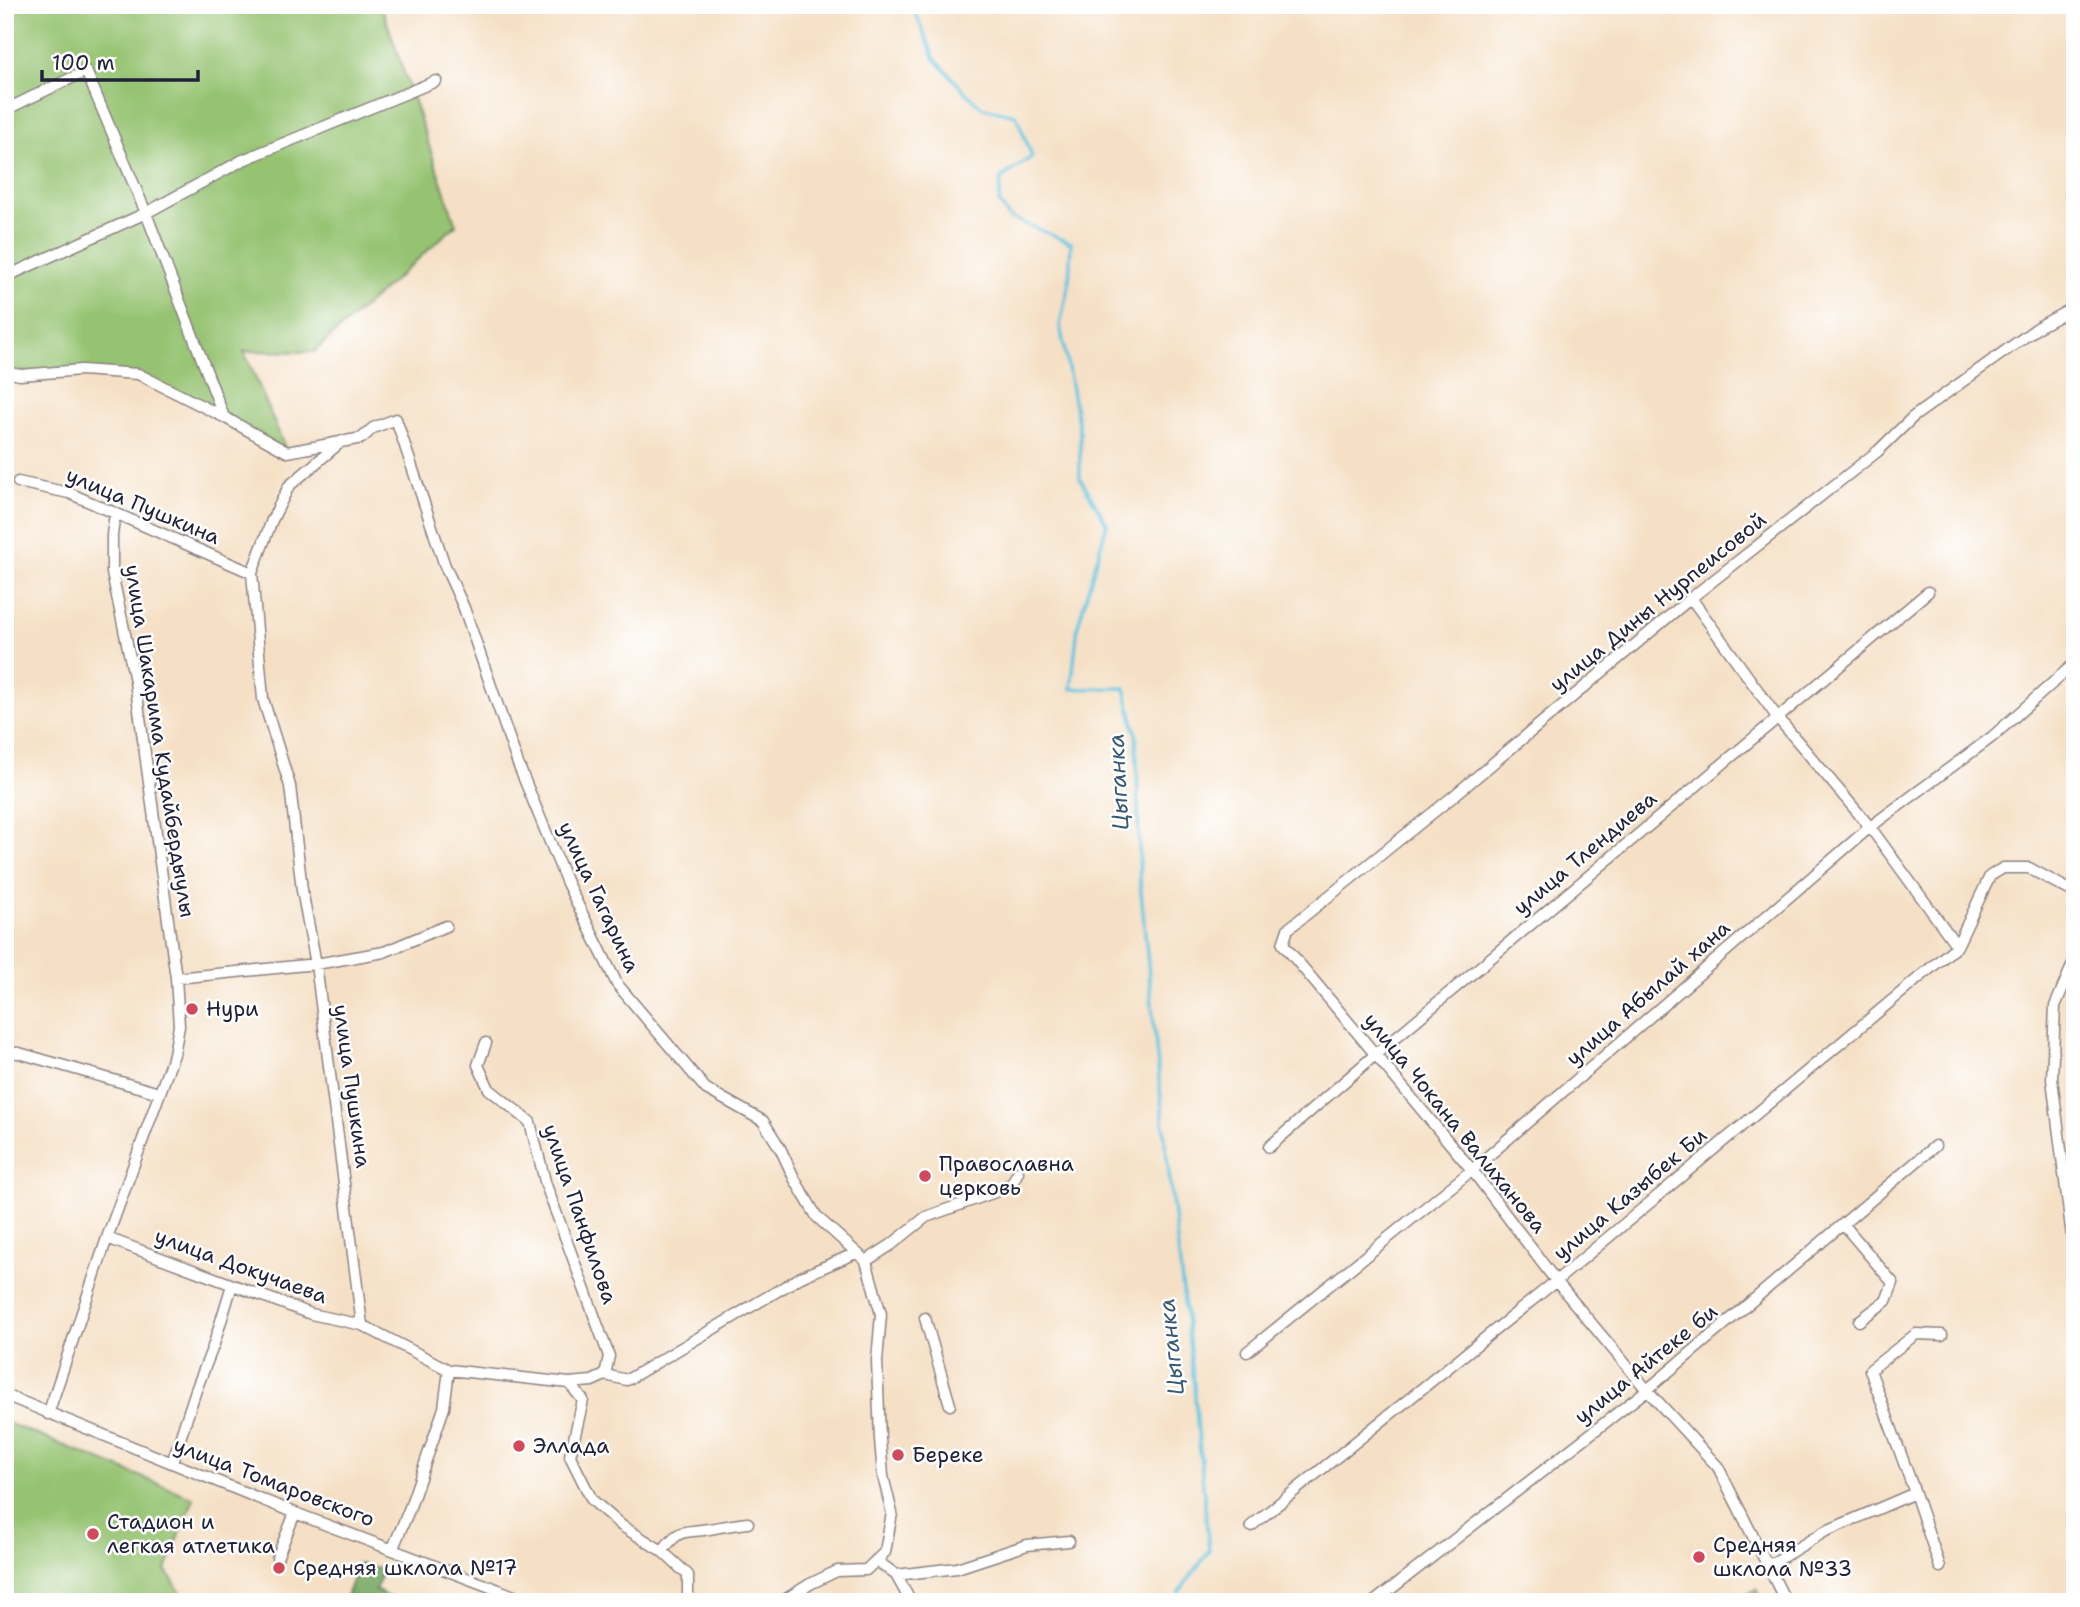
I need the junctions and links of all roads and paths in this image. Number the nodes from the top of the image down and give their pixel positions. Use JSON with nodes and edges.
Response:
{"nodes":[{"id":1,"x":436,"y":81,"type":"dead end"},
{"id":2,"x":5,"y":110,"type":"edge"},
{"id":3,"x":146,"y":212,"type":"junction"},
{"id":4,"x":5,"y":277,"type":"edge"},
{"id":5,"x":2075,"y":307,"type":"edge"},
{"id":6,"x":5,"y":372,"type":"edge"},
{"id":7,"x":224,"y":416,"type":"junction"},
{"id":8,"x":342,"y":441,"type":"junction"},
{"id":9,"x":18,"y":482,"type":"dead end"},
{"id":10,"x":115,"y":513,"type":"junction"},
{"id":11,"x":252,"y":573,"type":"junction"},
{"id":12,"x":1928,"y":592,"type":"dead end"},
{"id":13,"x":1691,"y":598,"type":"junction"},
{"id":14,"x":2075,"y":663,"type":"edge"},
{"id":15,"x":1777,"y":717,"type":"junction"},
{"id":16,"x":1870,"y":827,"type":"junction"},
{"id":17,"x":2075,"y":893,"type":"edge"},
{"id":18,"x":446,"y":926,"type":"dead end"},
{"id":19,"x":1283,"y":944,"type":"joint"},
{"id":20,"x":1957,"y":946,"type":"junction"},
{"id":21,"x":2075,"y":959,"type":"edge"},
{"id":22,"x":316,"y":964,"type":"junction"},
{"id":23,"x":176,"y":978,"type":"junction"},
{"id":24,"x":486,"y":1043,"type":"dead end"},
{"id":25,"x":5,"y":1052,"type":"edge"},
{"id":26,"x":1376,"y":1054,"type":"junction"},
{"id":27,"x":159,"y":1093,"type":"junction"},
{"id":28,"x":1935,"y":1146,"type":"dead end"},
{"id":29,"x":1269,"y":1147,"type":"dead end"},
{"id":30,"x":1472,"y":1170,"type":"junction"},
{"id":31,"x":1018,"y":1172,"type":"dead end"},
{"id":32,"x":1843,"y":1224,"type":"junction"},
{"id":33,"x":107,"y":1238,"type":"junction"},
{"id":34,"x":856,"y":1253,"type":"junction"},
{"id":35,"x":2075,"y":1260,"type":"edge"},
{"id":36,"x":866,"y":1261,"type":"junction"},
{"id":37,"x":1556,"y":1280,"type":"junction"},
{"id":38,"x":232,"y":1285,"type":"junction"},
{"id":39,"x":925,"y":1318,"type":"dead end"},
{"id":40,"x":1859,"y":1321,"type":"dead end"},
{"id":41,"x":362,"y":1325,"type":"junction"},
{"id":42,"x":1942,"y":1335,"type":"dead end"},
{"id":43,"x":1247,"y":1352,"type":"dead end"},
{"id":44,"x":449,"y":1370,"type":"junction"},
{"id":45,"x":605,"y":1375,"type":"junction"},
{"id":46,"x":592,"y":1381,"type":"junction"},
{"id":47,"x":569,"y":1383,"type":"junction"},
{"id":48,"x":1647,"y":1390,"type":"junction"},
{"id":49,"x":5,"y":1395,"type":"edge"},
{"id":50,"x":583,"y":1400,"type":"junction"},
{"id":51,"x":950,"y":1405,"type":"dead end"},
{"id":52,"x":48,"y":1414,"type":"junction"},
{"id":53,"x":172,"y":1464,"type":"junction"},
{"id":54,"x":1914,"y":1493,"type":"junction"},
{"id":55,"x":295,"y":1513,"type":"junction"},
{"id":56,"x":748,"y":1523,"type":"dead end"},
{"id":57,"x":1251,"y":1526,"type":"dead end"},
{"id":58,"x":1069,"y":1541,"type":"dead end"},
{"id":59,"x":393,"y":1548,"type":"junction"},
{"id":60,"x":662,"y":1551,"type":"junction"},
{"id":61,"x":277,"y":1558,"type":"dead end"},
{"id":62,"x":876,"y":1560,"type":"junction"},
{"id":63,"x":1768,"y":1566,"type":"junction"},
{"id":64,"x":1940,"y":1567,"type":"dead end"},
{"id":65,"x":896,"y":1575,"type":"junction"},
{"id":66,"x":530,"y":1602,"type":"edge"},
{"id":67,"x":691,"y":1602,"type":"edge"},
{"id":68,"x":781,"y":1602,"type":"edge"},
{"id":69,"x":911,"y":1602,"type":"edge"},
{"id":70,"x":1374,"y":1602,"type":"edge"},
{"id":71,"x":1786,"y":1602,"type":"edge"}],
"edges":[{"from":1,"to":3,"type":"street"},
{"from":2,"to":3,"type":"street"},
{"from":3,"to":4,"type":"street"},
{"from":3,"to":7,"type":"street"},
{"from":5,"to":13,"type":"street","name":"улица Дины Нурпеисовой"},
{"from":6,"to":7,"type":"street"},
{"from":7,"to":8,"type":"street"},
{"from":8,"to":11,"type":"street","name":"улица Пушкина"},
{"from":8,"to":34,"type":"street","name":"улица Гагарина"},
{"from":9,"to":10,"type":"street","name":"улица Пушкина"},
{"from":10,"to":11,"type":"street","name":"улица Пушкина"},
{"from":10,"to":23,"type":"street","name":"улица Шакарима Кудайбердыулы"},
{"from":11,"to":22,"type":"street","name":"улица Пушкина"},
{"from":12,"to":15,"type":"street","name":"улица Тлендиева"},
{"from":13,"to":15,"type":"street"},
{"from":13,"to":19,"type":"street","name":"улица Дины Нурпеисовой"},
{"from":14,"to":16,"type":"street","name":"улица Абылай хана"},
{"from":15,"to":16,"type":"street"},
{"from":15,"to":26,"type":"street","name":"улица Тлендиева"},
{"from":16,"to":20,"type":"street"},
{"from":16,"to":30,"type":"street","name":"улица Абылай хана"},
{"from":17,"to":20,"type":"street","name":"улица Казыбек Би"},
{"from":18,"to":22,"type":"street"},
{"from":19,"to":26,"type":"street","name":"улица Чокана Валиханова"},
{"from":20,"to":37,"type":"street","name":"улица Казыбек Би"},
{"from":21,"to":35,"type":"street"},
{"from":22,"to":23,"type":"street"},
{"from":22,"to":41,"type":"street","name":"улица Пушкина"},
{"from":23,"to":27,"type":"street","name":"улица Шакарима Кудайбердыулы"},
{"from":24,"to":45,"type":"street","name":"улица Панфилова"},
{"from":25,"to":27,"type":"street"},
{"from":26,"to":29,"type":"street","name":"улица Тлендиева"},
{"from":26,"to":30,"type":"street","name":"улица Чокана Валиханова"},
{"from":27,"to":33,"type":"street","name":"улица Шакарима Кудайбердыулы"},
{"from":28,"to":32,"type":"street","name":"улица Айтеке би"},
{"from":30,"to":37,"type":"street","name":"улица Чокана Валиханова"},
{"from":30,"to":43,"type":"street","name":"улица Абылай хана"},
{"from":31,"to":36,"type":"street"},
{"from":32,"to":40,"type":"street"},
{"from":32,"to":48,"type":"street","name":"улица Айтеке би"},
{"from":33,"to":38,"type":"street","name":"улица Докучаева"},
{"from":33,"to":52,"type":"street","name":"улица Шакарима Кудайбердыулы"},
{"from":34,"to":36,"type":"street","name":"улица Гагарина"},
{"from":34,"to":45,"type":"street"},
{"from":36,"to":62,"type":"street"},
{"from":37,"to":48,"type":"street","name":"улица Чокана Валиханова"},
{"from":37,"to":57,"type":"street","name":"улица Казыбек Би"},
{"from":38,"to":41,"type":"street","name":"улица Докучаева"},
{"from":38,"to":53,"type":"street"},
{"from":39,"to":51,"type":"street"},
{"from":41,"to":44,"type":"street"},
{"from":42,"to":54,"type":"street"},
{"from":44,"to":47,"type":"street"},
{"from":44,"to":59,"type":"street"},
{"from":45,"to":46,"type":"street"},
{"from":46,"to":47,"type":"street"},
{"from":46,"to":50,"type":"street"},
{"from":47,"to":50,"type":"street"},
{"from":48,"to":63,"type":"street","name":"улица Чокана Валиханова"},
{"from":48,"to":70,"type":"street","name":"улица Айтеке би"},
{"from":49,"to":52,"type":"street","name":"улица Томаровского"},
{"from":50,"to":60,"type":"street"},
{"from":52,"to":53,"type":"street","name":"улица Томаровского"},
{"from":53,"to":55,"type":"street","name":"улица Томаровского"},
{"from":54,"to":63,"type":"street"},
{"from":54,"to":64,"type":"street"},
{"from":55,"to":59,"type":"street","name":"улица Томаровского"},
{"from":55,"to":61,"type":"street"},
{"from":56,"to":60,"type":"street"},
{"from":58,"to":65,"type":"street"},
{"from":59,"to":66,"type":"street","name":"улица Томаровского"},
{"from":60,"to":67,"type":"street"},
{"from":62,"to":65,"type":"street"},
{"from":62,"to":68,"type":"street"},
{"from":63,"to":71,"type":"street","name":"улица Чокана Валиханова"},
{"from":65,"to":69,"type":"street"}]}
